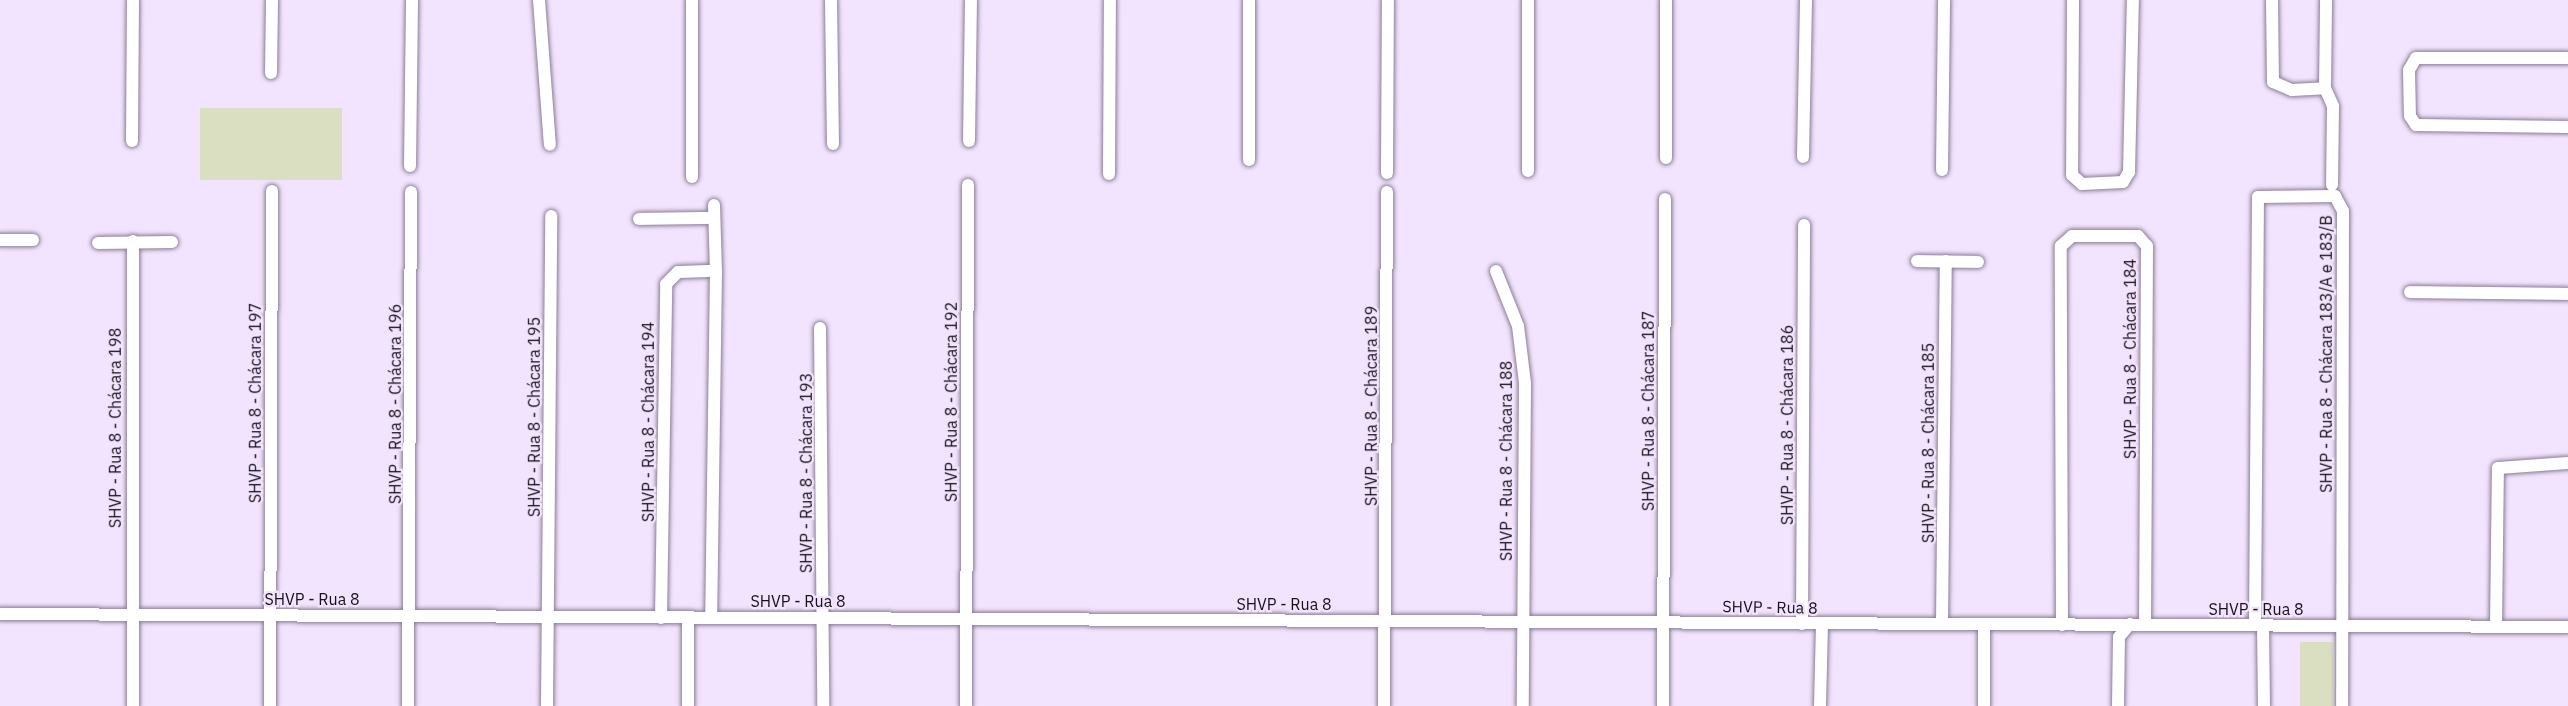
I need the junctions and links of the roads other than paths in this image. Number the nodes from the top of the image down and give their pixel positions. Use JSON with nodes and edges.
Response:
{"nodes":[{"id":1,"x":133,"y":0,"type":"edge"},
{"id":2,"x":272,"y":0,"type":"edge"},
{"id":3,"x":412,"y":0,"type":"edge"},
{"id":4,"x":538,"y":0,"type":"edge"},
{"id":5,"x":693,"y":0,"type":"edge"},
{"id":6,"x":831,"y":0,"type":"edge"},
{"id":7,"x":971,"y":0,"type":"edge"},
{"id":8,"x":1110,"y":0,"type":"edge"},
{"id":9,"x":1249,"y":0,"type":"edge"},
{"id":10,"x":1388,"y":0,"type":"edge"},
{"id":11,"x":1528,"y":0,"type":"edge"},
{"id":12,"x":1666,"y":0,"type":"edge"},
{"id":13,"x":1806,"y":0,"type":"edge"},
{"id":14,"x":1944,"y":0,"type":"edge"},
{"id":15,"x":2073,"y":0,"type":"edge"},
{"id":16,"x":2133,"y":0,"type":"edge"},
{"id":17,"x":2271,"y":0,"type":"edge"},
{"id":18,"x":2326,"y":0,"type":"edge"},
{"id":19,"x":2568,"y":58,"type":"edge"},
{"id":20,"x":271,"y":73,"type":"dead end"},
{"id":21,"x":2325,"y":88,"type":"junction"},
{"id":22,"x":2568,"y":127,"type":"edge"},
{"id":23,"x":132,"y":141,"type":"dead end"},
{"id":24,"x":969,"y":141,"type":"dead end"},
{"id":25,"x":833,"y":144,"type":"dead end"},
{"id":26,"x":550,"y":146,"type":"dead end"},
{"id":27,"x":1803,"y":157,"type":"dead end"},
{"id":28,"x":1666,"y":158,"type":"dead end"},
{"id":29,"x":1249,"y":160,"type":"dead end"},
{"id":30,"x":410,"y":166,"type":"dead end"},
{"id":31,"x":1942,"y":170,"type":"dead end"},
{"id":32,"x":1528,"y":171,"type":"dead end"},
{"id":33,"x":1387,"y":173,"type":"dead end"},
{"id":34,"x":1109,"y":174,"type":"dead end"},
{"id":35,"x":692,"y":177,"type":"dead end"},
{"id":36,"x":968,"y":185,"type":"dead end"},
{"id":37,"x":2332,"y":185,"type":"dead end"},
{"id":38,"x":272,"y":191,"type":"dead end"},
{"id":39,"x":411,"y":192,"type":"dead end"},
{"id":40,"x":1387,"y":192,"type":"dead end"},
{"id":41,"x":1665,"y":199,"type":"dead end"},
{"id":42,"x":551,"y":216,"type":"dead end"},
{"id":43,"x":639,"y":219,"type":"dead end"},
{"id":44,"x":1804,"y":225,"type":"dead end"},
{"id":45,"x":0,"y":240,"type":"edge"},
{"id":46,"x":33,"y":240,"type":"dead end"},
{"id":47,"x":134,"y":241,"type":"junction"},
{"id":48,"x":172,"y":242,"type":"dead end"},
{"id":49,"x":98,"y":243,"type":"dead end"},
{"id":50,"x":1917,"y":261,"type":"dead end"},
{"id":51,"x":1946,"y":261,"type":"junction"},
{"id":52,"x":1978,"y":262,"type":"dead end"},
{"id":53,"x":716,"y":271,"type":"junction"},
{"id":54,"x":1496,"y":271,"type":"dead end"},
{"id":55,"x":2410,"y":292,"type":"dead end"},
{"id":56,"x":2568,"y":294,"type":"edge"},
{"id":57,"x":820,"y":327,"type":"dead end"},
{"id":58,"x":2568,"y":463,"type":"edge"},
{"id":59,"x":0,"y":614,"type":"edge"},
{"id":60,"x":270,"y":615,"type":"junction"},
{"id":61,"x":411,"y":615,"type":"junction"},
{"id":62,"x":131,"y":616,"type":"junction"},
{"id":63,"x":688,"y":617,"type":"junction"},
{"id":64,"x":824,"y":617,"type":"junction"},
{"id":65,"x":548,"y":618,"type":"junction"},
{"id":66,"x":661,"y":618,"type":"junction"},
{"id":67,"x":711,"y":618,"type":"junction"},
{"id":68,"x":967,"y":619,"type":"junction"},
{"id":69,"x":1385,"y":621,"type":"junction"},
{"id":70,"x":1522,"y":621,"type":"junction"},
{"id":71,"x":1665,"y":622,"type":"junction"},
{"id":72,"x":1802,"y":624,"type":"junction"},
{"id":73,"x":1822,"y":624,"type":"junction"},
{"id":74,"x":1942,"y":624,"type":"junction"},
{"id":75,"x":2130,"y":624,"type":"junction"},
{"id":76,"x":2145,"y":624,"type":"junction"},
{"id":77,"x":1984,"y":625,"type":"junction"},
{"id":78,"x":2062,"y":625,"type":"junction"},
{"id":79,"x":2259,"y":625,"type":"junction"},
{"id":80,"x":2342,"y":625,"type":"junction"},
{"id":81,"x":2496,"y":626,"type":"junction"},
{"id":82,"x":2568,"y":627,"type":"edge"},
{"id":83,"x":133,"y":706,"type":"edge"},
{"id":84,"x":270,"y":706,"type":"edge"},
{"id":85,"x":408,"y":706,"type":"edge"},
{"id":86,"x":547,"y":706,"type":"edge"},
{"id":87,"x":688,"y":706,"type":"edge"},
{"id":88,"x":823,"y":706,"type":"edge"},
{"id":89,"x":966,"y":706,"type":"edge"},
{"id":90,"x":1384,"y":706,"type":"edge"},
{"id":91,"x":1522,"y":706,"type":"edge"},
{"id":92,"x":1663,"y":706,"type":"edge"},
{"id":93,"x":1820,"y":706,"type":"edge"},
{"id":94,"x":1984,"y":706,"type":"edge"},
{"id":95,"x":2118,"y":706,"type":"edge"},
{"id":96,"x":2265,"y":706,"type":"edge"},
{"id":97,"x":2342,"y":706,"type":"edge"}],
"edges":[{"from":1,"to":23,"type":"street"},
{"from":2,"to":20,"type":"street"},
{"from":3,"to":30,"type":"street"},
{"from":4,"to":26,"type":"street"},
{"from":5,"to":35,"type":"street"},
{"from":6,"to":25,"type":"street"},
{"from":7,"to":24,"type":"street"},
{"from":8,"to":34,"type":"street"},
{"from":9,"to":29,"type":"street"},
{"from":10,"to":33,"type":"street"},
{"from":11,"to":32,"type":"street"},
{"from":12,"to":28,"type":"street"},
{"from":13,"to":27,"type":"street"},
{"from":14,"to":31,"type":"street"},
{"from":15,"to":16,"type":"street"},
{"from":17,"to":21,"type":"street"},
{"from":18,"to":21,"type":"street"},
{"from":19,"to":22,"type":"street"},
{"from":21,"to":37,"type":"street"},
{"from":36,"to":68,"type":"street","name":"SHVP - Rua 8 - Chácara 192"},
{"from":38,"to":60,"type":"street","name":"SHVP - Rua 8 - Chácara 197"},
{"from":39,"to":61,"type":"street","name":"SHVP - Rua 8 - Chácara 196"},
{"from":40,"to":69,"type":"street","name":"SHVP - Rua 8 - Chácara 189"},
{"from":41,"to":71,"type":"street","name":"SHVP - Rua 8 - Chácara 187"},
{"from":42,"to":65,"type":"street","name":"SHVP - Rua 8 - Chácara 195"},
{"from":43,"to":53,"type":"street"},
{"from":44,"to":72,"type":"street","name":"SHVP - Rua 8 - Chácara 186"},
{"from":45,"to":46,"type":"street"},
{"from":47,"to":48,"type":"street"},
{"from":47,"to":49,"type":"street"},
{"from":47,"to":62,"type":"street","name":"SHVP - Rua 8 - Chácara 198"},
{"from":50,"to":51,"type":"street"},
{"from":51,"to":52,"type":"street"},
{"from":51,"to":74,"type":"street","name":"SHVP - Rua 8 - Chácara 185"},
{"from":53,"to":66,"type":"street","name":"SHVP - Rua 8 - Chácara 194"},
{"from":53,"to":67,"type":"street"},
{"from":54,"to":70,"type":"street","name":"SHVP - Rua 8 - Chácara 188"},
{"from":55,"to":56,"type":"street"},
{"from":57,"to":64,"type":"street","name":"SHVP - Rua 8 - Chácara 193"},
{"from":58,"to":81,"type":"street"},
{"from":59,"to":62,"type":"street","name":"SHVP - Rua 8"},
{"from":60,"to":61,"type":"street","name":"SHVP - Rua 8"},
{"from":60,"to":62,"type":"street","name":"SHVP - Rua 8"},
{"from":60,"to":84,"type":"street","name":"SHVP - Rua 8 - Chácara 197"},
{"from":61,"to":65,"type":"street","name":"SHVP - Rua 8"},
{"from":61,"to":85,"type":"street","name":"SHVP - Rua 8 - Chácara 196"},
{"from":62,"to":83,"type":"street","name":"SHVP - Rua 8 - Chácara 198"},
{"from":63,"to":66,"type":"street","name":"SHVP - Rua 8"},
{"from":63,"to":67,"type":"street","name":"SHVP - Rua 8"},
{"from":63,"to":87,"type":"street"},
{"from":64,"to":67,"type":"street","name":"SHVP - Rua 8"},
{"from":64,"to":68,"type":"street","name":"SHVP - Rua 8"},
{"from":64,"to":88,"type":"street","name":"SHVP - Rua 8 - Chácara 193"},
{"from":65,"to":66,"type":"street","name":"SHVP - Rua 8"},
{"from":65,"to":86,"type":"street","name":"SHVP - Rua 8 - Chácara 195"},
{"from":68,"to":69,"type":"street","name":"SHVP - Rua 8"},
{"from":68,"to":89,"type":"street","name":"SHVP - Rua 8 - Chácara 192"},
{"from":69,"to":70,"type":"street","name":"SHVP - Rua 8"},
{"from":69,"to":90,"type":"street","name":"SHVP - Rua 8 - Chácara 189"},
{"from":70,"to":71,"type":"street","name":"SHVP - Rua 8"},
{"from":70,"to":91,"type":"street","name":"SHVP - Rua 8 - Chácara 188"},
{"from":71,"to":72,"type":"street","name":"SHVP - Rua 8"},
{"from":71,"to":92,"type":"street","name":"SHVP - Rua 8 - Chácara 187"},
{"from":72,"to":73,"type":"street","name":"SHVP - Rua 8"},
{"from":73,"to":74,"type":"street","name":"SHVP - Rua 8"},
{"from":73,"to":93,"type":"street"},
{"from":74,"to":77,"type":"street","name":"SHVP - Rua 8"},
{"from":75,"to":76,"type":"street","name":"SHVP - Rua 8"},
{"from":75,"to":78,"type":"street","name":"SHVP - Rua 8"},
{"from":75,"to":95,"type":"street"},
{"from":76,"to":78,"type":"street","name":"SHVP - Rua 8 - Chácara 184"},
{"from":76,"to":79,"type":"street","name":"SHVP - Rua 8"},
{"from":77,"to":78,"type":"street","name":"SHVP - Rua 8"},
{"from":77,"to":94,"type":"street"},
{"from":79,"to":80,"type":"street","name":"SHVP - Rua 8"},
{"from":79,"to":80,"type":"street","name":"SHVP - Rua 8 - Chácara 183/A e 183/B"},
{"from":79,"to":96,"type":"street"},
{"from":80,"to":81,"type":"street","name":"SHVP - Rua 8"},
{"from":80,"to":97,"type":"street"},
{"from":81,"to":82,"type":"street","name":"SHVP - Rua 8"}]}
